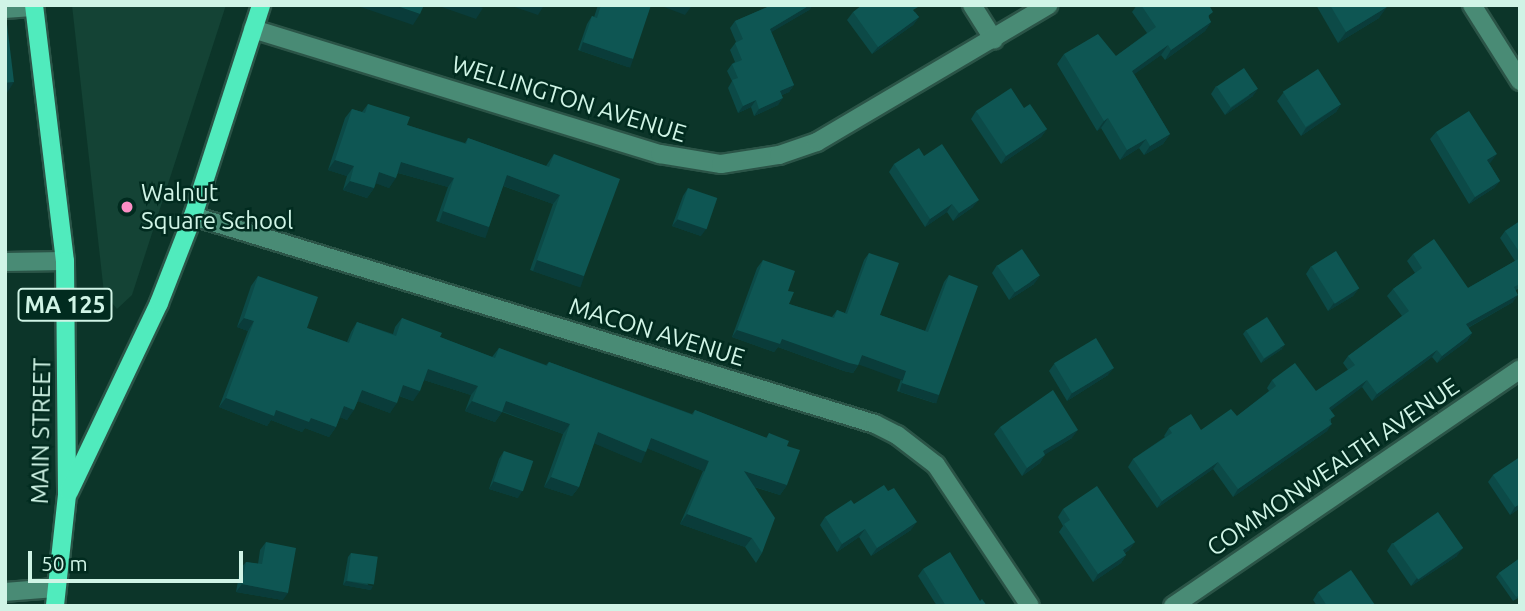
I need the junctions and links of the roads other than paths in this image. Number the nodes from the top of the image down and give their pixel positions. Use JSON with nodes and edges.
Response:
{"nodes":[{"id":1,"x":261,"y":5,"type":"edge"},
{"id":2,"x":972,"y":5,"type":"edge"},
{"id":3,"x":1049,"y":5,"type":"edge"},
{"id":4,"x":1472,"y":5,"type":"edge"},
{"id":5,"x":34,"y":6,"type":"edge"},
{"id":6,"x":5,"y":9,"type":"edge"},
{"id":7,"x":253,"y":29,"type":"junction"},
{"id":8,"x":993,"y":40,"type":"junction"},
{"id":9,"x":1520,"y":81,"type":"edge"},
{"id":10,"x":193,"y":216,"type":"junction"},
{"id":11,"x":65,"y":261,"type":"junction"},
{"id":12,"x":5,"y":262,"type":"edge"},
{"id":13,"x":1520,"y":369,"type":"edge"},
{"id":14,"x":67,"y":495,"type":"junction"},
{"id":15,"x":5,"y":592,"type":"edge"},
{"id":16,"x":55,"y":597,"type":"edge"},
{"id":17,"x":1030,"y":606,"type":"edge"},
{"id":18,"x":1173,"y":606,"type":"edge"}],
"edges":[{"from":1,"to":7,"type":"main road"},
{"from":2,"to":8,"type":"street"},
{"from":3,"to":8,"type":"street","name":"WELLINGTON AVENUE"},
{"from":4,"to":9,"type":"street"},
{"from":5,"to":6,"type":"street"},
{"from":5,"to":11,"type":"main road","name":"MAIN STREET","number":"MA 125"},
{"from":7,"to":8,"type":"street","name":"WELLINGTON AVENUE"},
{"from":7,"to":10,"type":"main road"},
{"from":10,"to":14,"type":"main road"},
{"from":10,"to":17,"type":"street","name":"MACON AVENUE"},
{"from":11,"to":12,"type":"street"},
{"from":11,"to":14,"type":"main road","name":"MAIN STREET","number":"MA 125"},
{"from":13,"to":18,"type":"street","name":"COMMONWEALTH AVENUE"},
{"from":14,"to":16,"type":"main road","name":"MAIN STREET","number":"MA 125"},
{"from":15,"to":16,"type":"street"}]}
